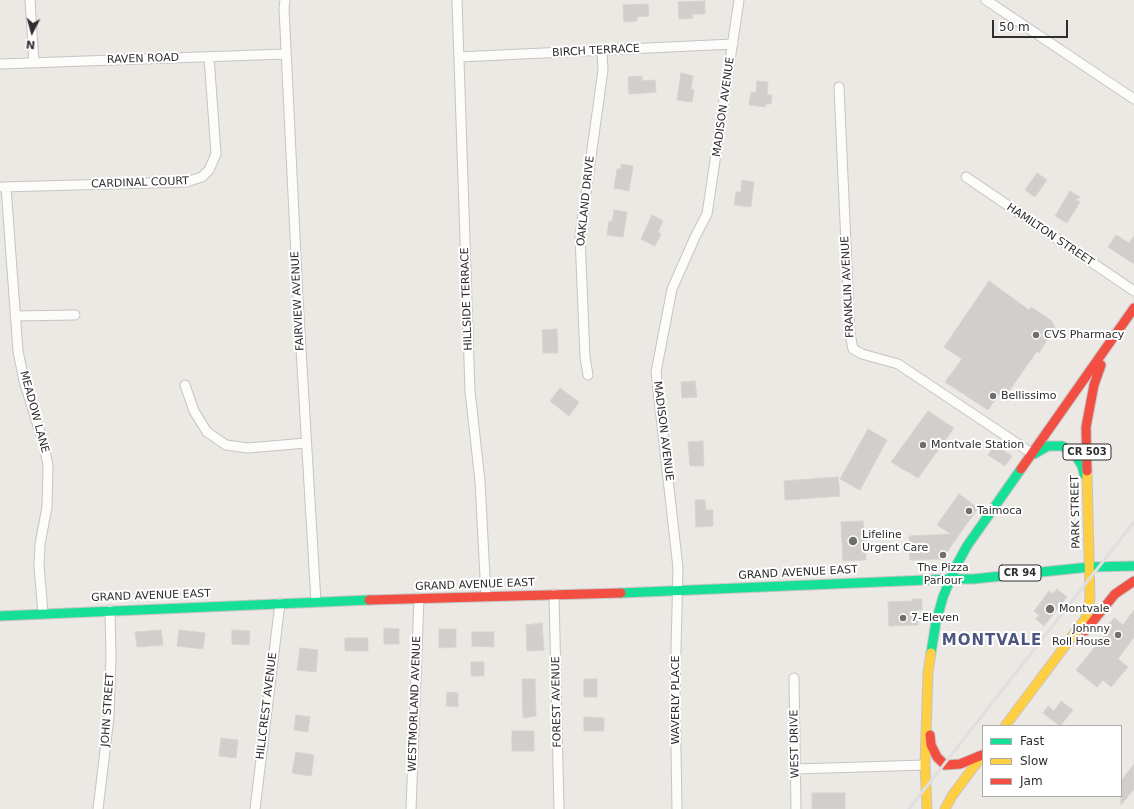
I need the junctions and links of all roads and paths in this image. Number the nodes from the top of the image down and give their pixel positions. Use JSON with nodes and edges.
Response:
{"nodes":[{"id":1,"x":30,"y":0,"type":"edge"},
{"id":2,"x":285,"y":0,"type":"edge"},
{"id":3,"x":457,"y":0,"type":"edge"},
{"id":4,"x":739,"y":0,"type":"edge"},
{"id":5,"x":986,"y":0,"type":"edge"},
{"id":6,"x":733,"y":44,"type":"junction"},
{"id":7,"x":602,"y":51,"type":"junction"},
{"id":8,"x":286,"y":54,"type":"junction"},
{"id":9,"x":209,"y":57,"type":"junction"},
{"id":10,"x":459,"y":57,"type":"junction"},
{"id":11,"x":34,"y":63,"type":"junction"},
{"id":12,"x":0,"y":64,"type":"edge"},
{"id":13,"x":839,"y":87,"type":"dead end"},
{"id":14,"x":1134,"y":99,"type":"edge"},
{"id":15,"x":966,"y":177,"type":"dead end"},
{"id":16,"x":3,"y":187,"type":"edge"},
{"id":17,"x":1134,"y":291,"type":"edge"},
{"id":18,"x":1134,"y":308,"type":"edge"},
{"id":19,"x":75,"y":315,"type":"dead end"},
{"id":20,"x":15,"y":316,"type":"junction"},
{"id":21,"x":1112,"y":341,"type":"junction"},
{"id":22,"x":588,"y":375,"type":"dead end"},
{"id":23,"x":185,"y":385,"type":"dead end"},
{"id":24,"x":306,"y":443,"type":"junction"},
{"id":25,"x":1032,"y":454,"type":"junction"},
{"id":26,"x":1087,"y":490,"type":"junction"},
{"id":27,"x":1134,"y":566,"type":"edge"},
{"id":28,"x":1090,"y":567,"type":"junction"},
{"id":29,"x":950,"y":579,"type":"junction"},
{"id":30,"x":1134,"y":581,"type":"edge"},
{"id":31,"x":677,"y":591,"type":"junction"},
{"id":32,"x":554,"y":594,"type":"junction"},
{"id":33,"x":486,"y":597,"type":"junction"},
{"id":34,"x":419,"y":598,"type":"junction"},
{"id":35,"x":316,"y":602,"type":"junction"},
{"id":36,"x":280,"y":603,"type":"junction"},
{"id":37,"x":110,"y":610,"type":"junction"},
{"id":38,"x":43,"y":613,"type":"junction"},
{"id":39,"x":0,"y":616,"type":"edge"},
{"id":40,"x":1067,"y":644,"type":"junction"},
{"id":41,"x":794,"y":678,"type":"dead end"},
{"id":42,"x":926,"y":701,"type":"junction"},
{"id":43,"x":1006,"y":725,"type":"edge"},
{"id":44,"x":982,"y":755,"type":"edge"},
{"id":45,"x":982,"y":756,"type":"edge"},
{"id":46,"x":925,"y":765,"type":"junction"},
{"id":47,"x":945,"y":765,"type":"junction"},
{"id":48,"x":796,"y":769,"type":"junction"},
{"id":49,"x":98,"y":809,"type":"edge"},
{"id":50,"x":255,"y":809,"type":"edge"},
{"id":51,"x":411,"y":809,"type":"edge"},
{"id":52,"x":559,"y":809,"type":"edge"},
{"id":53,"x":677,"y":809,"type":"edge"},
{"id":54,"x":796,"y":809,"type":"edge"},
{"id":55,"x":928,"y":809,"type":"edge"},
{"id":56,"x":945,"y":809,"type":"edge"}],
"edges":[{"from":1,"to":11,"type":"street"},
{"from":2,"to":8,"type":"street","name":"FAIRVIEW AVENUE"},
{"from":3,"to":10,"type":"street","name":"HILLSIDE TERRACE"},
{"from":4,"to":6,"type":"street","name":"MADISON AVENUE"},
{"from":5,"to":14,"type":"street"},
{"from":6,"to":7,"type":"street","name":"BIRCH TERRACE"},
{"from":6,"to":31,"type":"street","name":"MADISON AVENUE"},
{"from":7,"to":10,"type":"street","name":"BIRCH TERRACE"},
{"from":7,"to":22,"type":"street","name":"OAKLAND DRIVE"},
{"from":8,"to":9,"type":"street","name":"RAVEN ROAD"},
{"from":8,"to":24,"type":"street","name":"FAIRVIEW AVENUE"},
{"from":9,"to":11,"type":"street","name":"RAVEN ROAD"},
{"from":9,"to":16,"type":"street","name":"CARDINAL COURT"},
{"from":10,"to":33,"type":"street","name":"HILLSIDE TERRACE"},
{"from":11,"to":12,"type":"street","name":"RAVEN ROAD"},
{"from":13,"to":25,"type":"street","name":"FRANKLIN AVENUE"},
{"from":15,"to":17,"type":"street","name":"HAMILTON STREET"},
{"from":16,"to":20,"type":"street","name":"MEADOW LANE"},
{"from":18,"to":21,"type":"main road","number":"CR 503"},
{"from":19,"to":20,"type":"street"},
{"from":20,"to":38,"type":"street","name":"MEADOW LANE"},
{"from":21,"to":25,"type":"main road","number":"CR 503"},
{"from":21,"to":26,"type":"main road","name":"PARK STREET","number":"CR 503"},
{"from":23,"to":24,"type":"street"},
{"from":24,"to":35,"type":"street","name":"FAIRVIEW AVENUE"},
{"from":25,"to":26,"type":"main road"},
{"from":25,"to":29,"type":"main road","number":"CR 503"},
{"from":26,"to":28,"type":"main road","name":"PARK STREET","number":"CR 503"},
{"from":27,"to":28,"type":"main road","number":"CR 94"},
{"from":28,"to":29,"type":"main road","number":"CR 94"},
{"from":28,"to":40,"type":"main road","number":"CR 503"},
{"from":29,"to":31,"type":"main road","name":"GRAND AVENUE EAST","number":"CR 94"},
{"from":29,"to":42,"type":"main road","number":"CR 503"},
{"from":30,"to":40,"type":"main road"},
{"from":31,"to":32,"type":"main road","name":"GRAND AVENUE EAST","number":"CR 94"},
{"from":31,"to":53,"type":"street","name":"WAVERLY PLACE"},
{"from":32,"to":33,"type":"main road","name":"GRAND AVENUE EAST","number":"CR 94"},
{"from":32,"to":52,"type":"street","name":"FOREST AVENUE"},
{"from":33,"to":34,"type":"main road","name":"GRAND AVENUE EAST","number":"CR 94"},
{"from":34,"to":35,"type":"main road","name":"GRAND AVENUE EAST","number":"CR 94"},
{"from":34,"to":51,"type":"street","name":"WESTMORLAND AVENUE"},
{"from":35,"to":36,"type":"main road","name":"GRAND AVENUE EAST","number":"CR 94"},
{"from":36,"to":37,"type":"main road","name":"GRAND AVENUE EAST","number":"CR 94"},
{"from":36,"to":50,"type":"street","name":"HILLCREST AVENUE"},
{"from":37,"to":38,"type":"main road","name":"GRAND AVENUE EAST","number":"CR 94"},
{"from":37,"to":49,"type":"street","name":"JOHN STREET"},
{"from":38,"to":39,"type":"main road","name":"GRAND AVENUE EAST","number":"CR 94"},
{"from":40,"to":43,"type":"main road","number":"CR 503"},
{"from":41,"to":48,"type":"street","name":"WEST DRIVE"},
{"from":42,"to":46,"type":"main road","number":"CR 503"},
{"from":42,"to":47,"type":"main road"},
{"from":44,"to":47,"type":"main road"},
{"from":45,"to":56,"type":"main road"},
{"from":46,"to":47,"type":"main road"},
{"from":46,"to":48,"type":"street"},
{"from":46,"to":55,"type":"main road","number":"CR 503"},
{"from":48,"to":54,"type":"street","name":"WEST DRIVE"}]}
